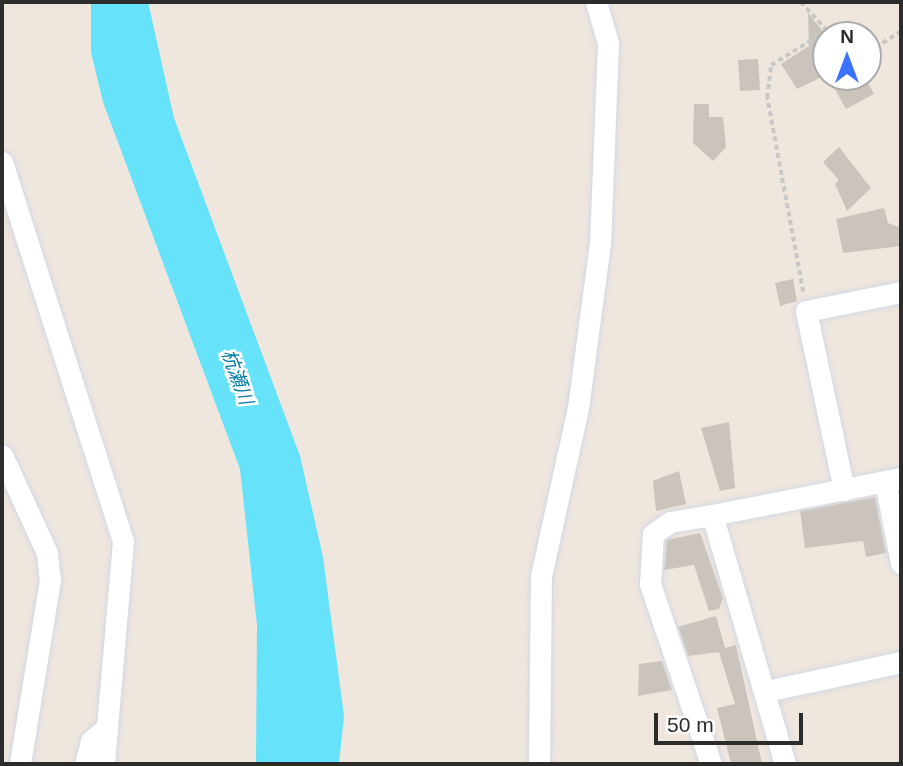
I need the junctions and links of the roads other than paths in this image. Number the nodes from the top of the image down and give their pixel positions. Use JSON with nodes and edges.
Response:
{"nodes":[{"id":1,"x":596,"y":2,"type":"edge"},
{"id":2,"x":2,"y":162,"type":"edge"},
{"id":3,"x":901,"y":292,"type":"edge"},
{"id":4,"x":2,"y":455,"type":"edge"},
{"id":5,"x":893,"y":480,"type":"edge"},
{"id":6,"x":844,"y":490,"type":"junction"},
{"id":7,"x":712,"y":515,"type":"junction"},
{"id":8,"x":901,"y":563,"type":"edge"},
{"id":9,"x":901,"y":662,"type":"edge"},
{"id":10,"x":766,"y":691,"type":"junction"},
{"id":11,"x":106,"y":728,"type":"junction"},
{"id":12,"x":20,"y":764,"type":"edge"},
{"id":13,"x":86,"y":764,"type":"edge"},
{"id":14,"x":104,"y":764,"type":"edge"},
{"id":15,"x":539,"y":764,"type":"edge"},
{"id":16,"x":711,"y":764,"type":"edge"},
{"id":17,"x":785,"y":764,"type":"edge"}],
"edges":[{"from":1,"to":15,"type":"street"},
{"from":2,"to":11,"type":"street"},
{"from":3,"to":6,"type":"street"},
{"from":4,"to":12,"type":"street"},
{"from":5,"to":6,"type":"street"},
{"from":5,"to":8,"type":"street"},
{"from":6,"to":7,"type":"street"},
{"from":7,"to":10,"type":"street"},
{"from":7,"to":16,"type":"street"},
{"from":9,"to":10,"type":"street"},
{"from":10,"to":17,"type":"street"},
{"from":11,"to":13,"type":"street"},
{"from":11,"to":14,"type":"street"}]}
